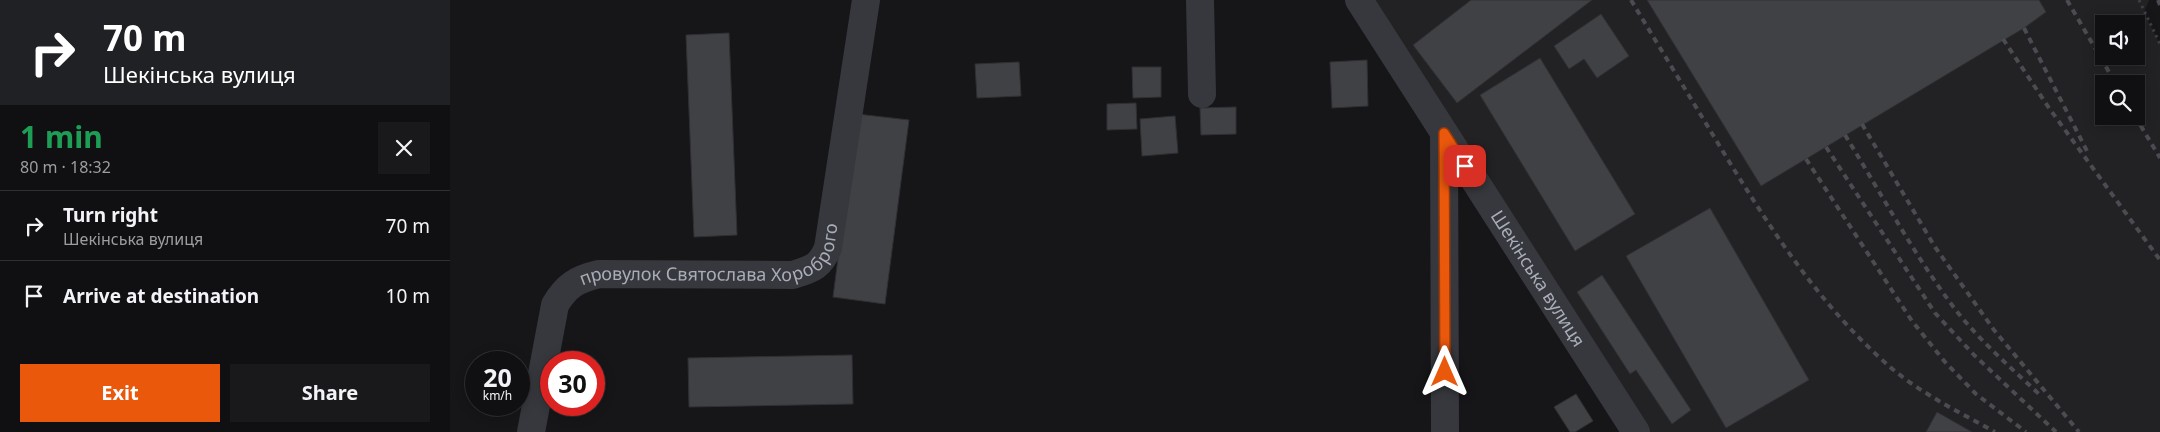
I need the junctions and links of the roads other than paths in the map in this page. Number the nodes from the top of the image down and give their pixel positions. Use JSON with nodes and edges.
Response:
{"nodes":[{"id":1,"x":866,"y":0,"type":"edge"},
{"id":2,"x":1200,"y":0,"type":"edge"},
{"id":3,"x":1359,"y":0,"type":"edge"},
{"id":4,"x":1202,"y":94,"type":"dead end"},
{"id":5,"x":1444,"y":133,"type":"junction"},
{"id":6,"x":531,"y":432,"type":"edge"},
{"id":7,"x":1445,"y":432,"type":"edge"},
{"id":8,"x":1636,"y":432,"type":"edge"}],
"edges":[{"from":1,"to":6,"type":"street","name":"провулок Святослава Хороброго"},
{"from":2,"to":4,"type":"street"},
{"from":3,"to":5,"type":"street","name":"Шекінська вулиця"},
{"from":5,"to":7,"type":"street"},
{"from":5,"to":8,"type":"street","name":"Шекінська вулиця"}]}
